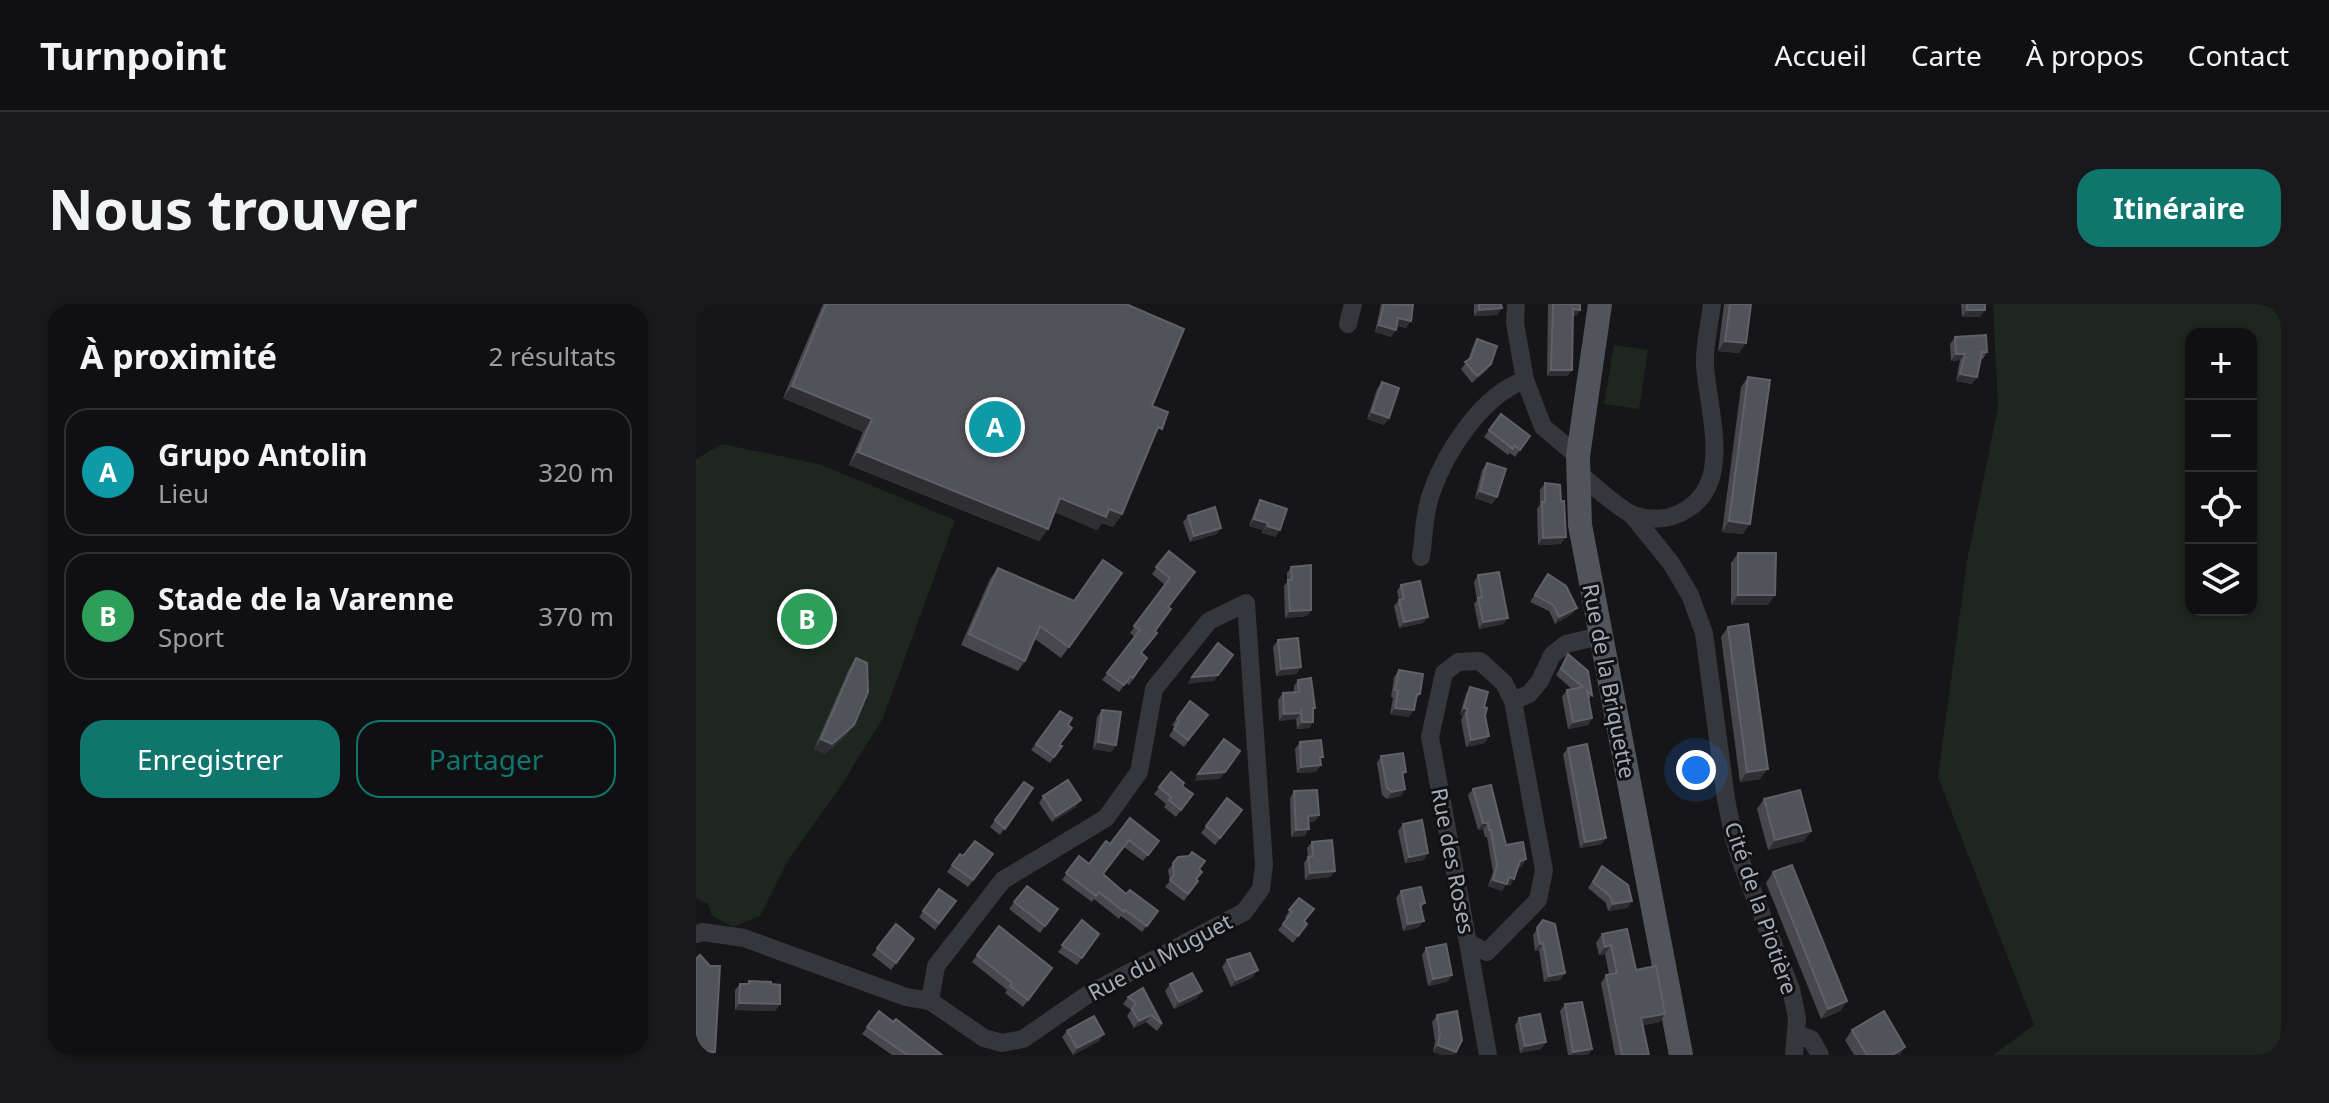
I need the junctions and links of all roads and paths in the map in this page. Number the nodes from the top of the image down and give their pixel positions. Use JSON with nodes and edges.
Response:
{"nodes":[{"id":1,"x":1353,"y":304,"type":"edge"},
{"id":2,"x":1516,"y":304,"type":"edge"},
{"id":3,"x":1600,"y":304,"type":"edge"},
{"id":4,"x":1712,"y":304,"type":"edge"},
{"id":5,"x":1348,"y":324,"type":"dead end"},
{"id":6,"x":1525,"y":380,"type":"junction"},
{"id":7,"x":1578,"y":464,"type":"junction"},
{"id":8,"x":1633,"y":516,"type":"junction"},
{"id":9,"x":1421,"y":557,"type":"dead end"},
{"id":10,"x":1600,"y":636,"type":"junction"},
{"id":11,"x":1513,"y":701,"type":"junction"},
{"id":12,"x":696,"y":934,"type":"edge"},
{"id":13,"x":1468,"y":943,"type":"junction"},
{"id":14,"x":930,"y":1001,"type":"junction"},
{"id":15,"x":1796,"y":1034,"type":"junction"},
{"id":16,"x":1488,"y":1055,"type":"edge"},
{"id":17,"x":1681,"y":1055,"type":"edge"},
{"id":18,"x":1794,"y":1055,"type":"edge"},
{"id":19,"x":1820,"y":1055,"type":"edge"}],
"edges":[{"from":1,"to":5,"type":"street"},
{"from":2,"to":6,"type":"street","name":"Cité de la Piotière"},
{"from":3,"to":7,"type":"main road","name":"Rue de la Briquette"},
{"from":4,"to":8,"type":"street"},
{"from":6,"to":7,"type":"street","name":"Cité de la Piotière"},
{"from":6,"to":9,"type":"street"},
{"from":7,"to":8,"type":"street","name":"Cité de la Piotière"},
{"from":7,"to":10,"type":"main road","name":"Rue de la Briquette"},
{"from":8,"to":15,"type":"street","name":"Cité de la Piotière"},
{"from":10,"to":11,"type":"street"},
{"from":10,"to":17,"type":"main road","name":"Rue de la Briquette"},
{"from":11,"to":13,"type":"street","name":"Rue des Roses"},
{"from":11,"to":13,"type":"street","name":"Rue des Roses"},
{"from":12,"to":14,"type":"street"},
{"from":13,"to":16,"type":"street"},
{"from":14,"to":14,"type":"street","name":"Rue du Muguet"},
{"from":15,"to":18,"type":"street","name":"Cité de la Piotière"},
{"from":15,"to":19,"type":"street"}]}
